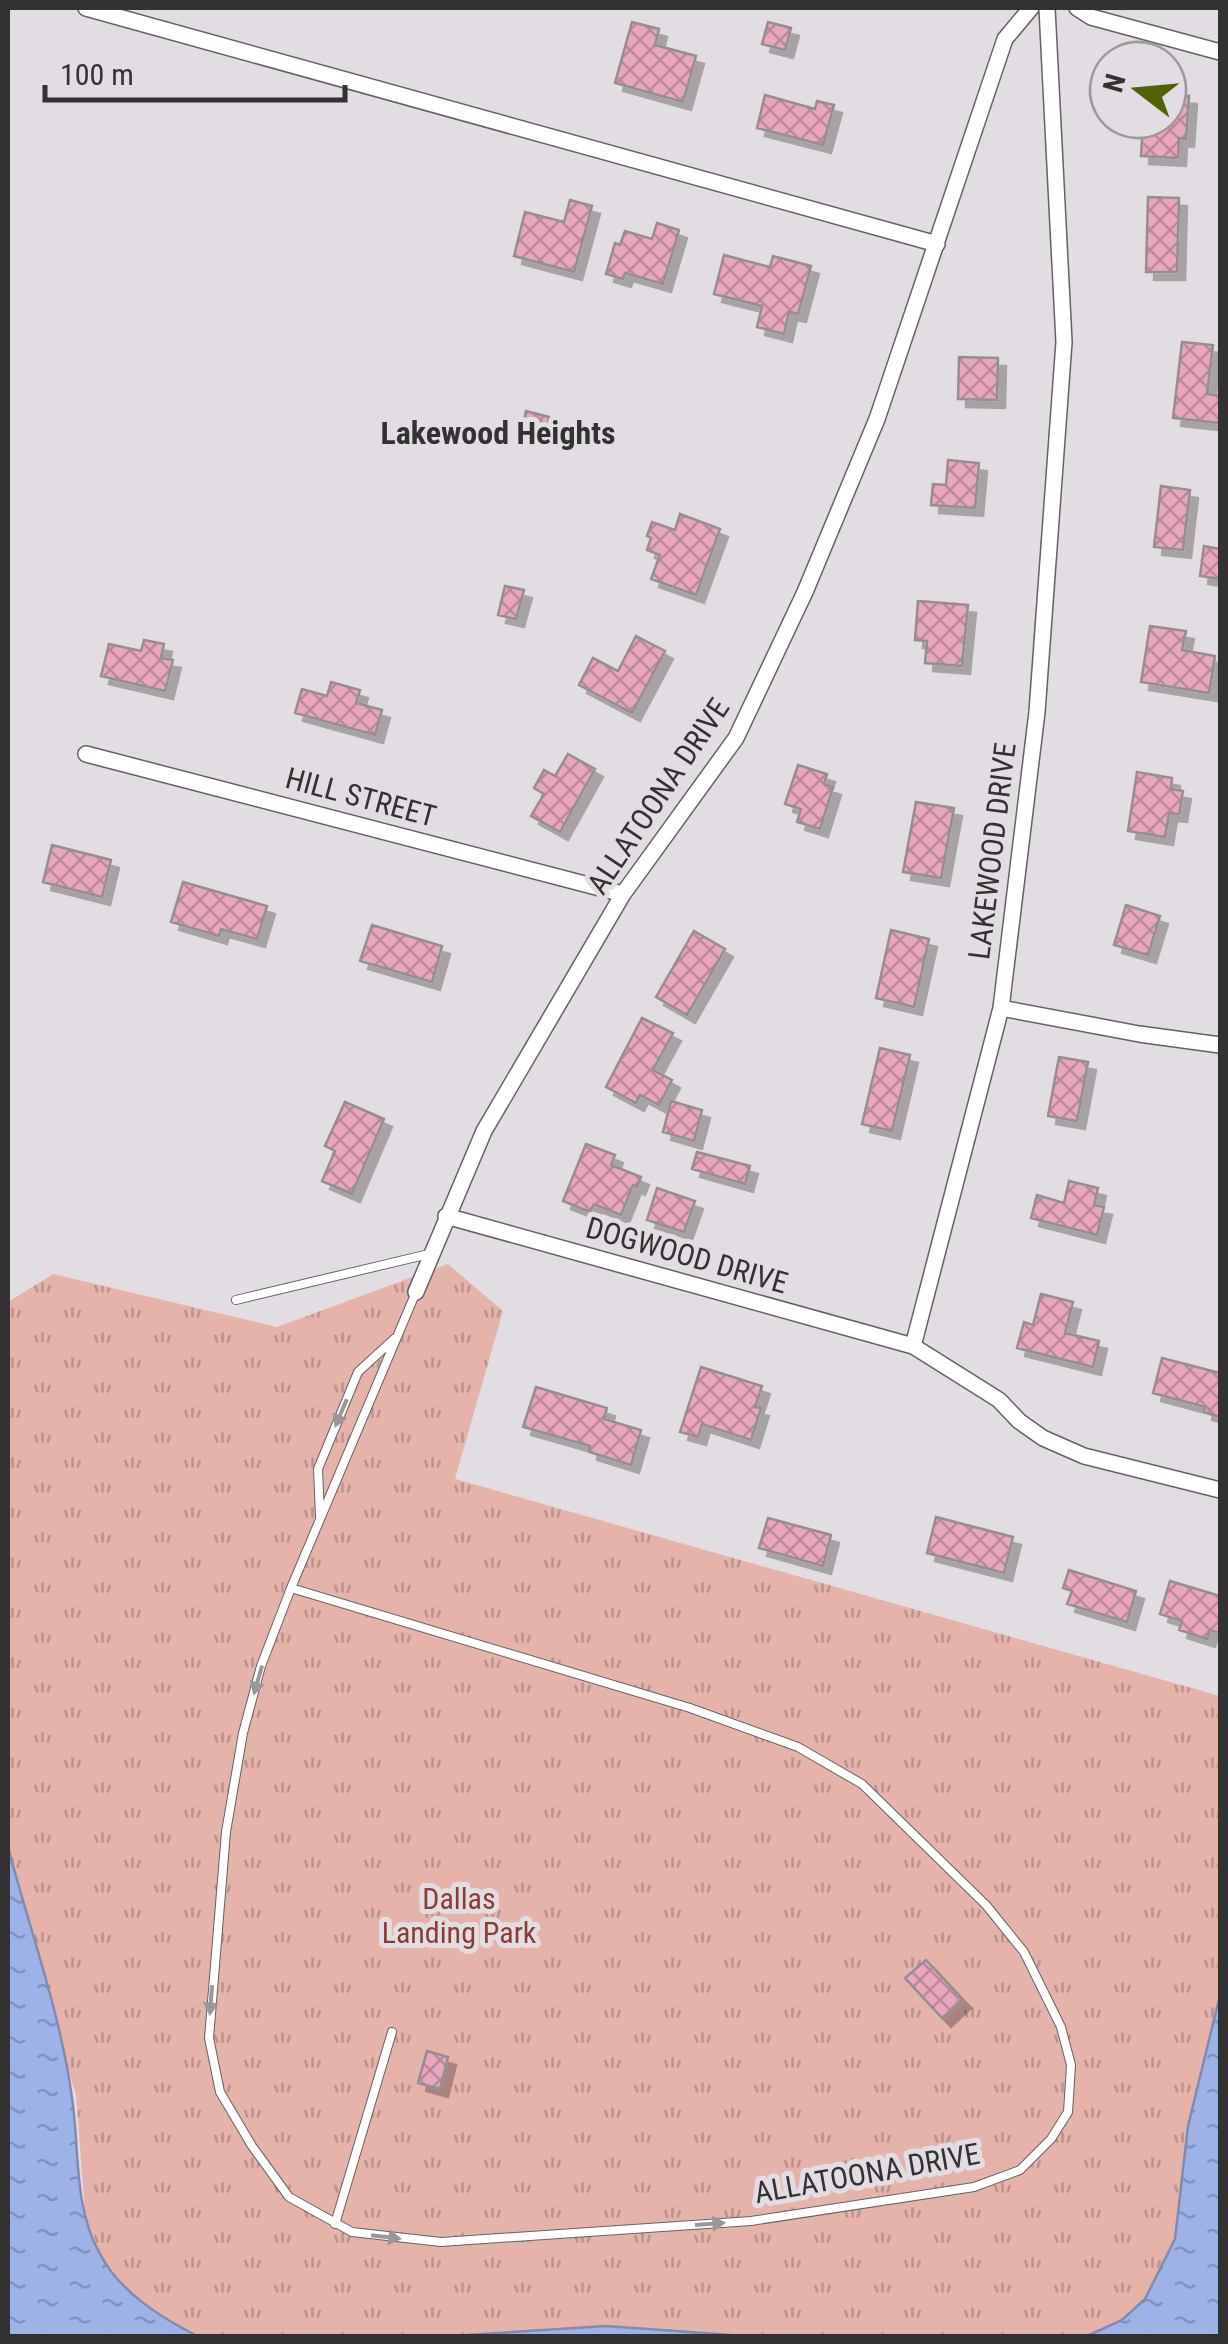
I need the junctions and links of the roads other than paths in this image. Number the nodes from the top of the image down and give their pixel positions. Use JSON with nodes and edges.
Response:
{"nodes":[{"id":1,"x":86,"y":8,"type":"edge"},
{"id":2,"x":1031,"y":8,"type":"edge"},
{"id":3,"x":1047,"y":8,"type":"edge"},
{"id":4,"x":1077,"y":8,"type":"edge"},
{"id":5,"x":1220,"y":52,"type":"edge"},
{"id":6,"x":936,"y":244,"type":"junction"},
{"id":7,"x":86,"y":754,"type":"dead end"},
{"id":8,"x":623,"y":894,"type":"junction"},
{"id":9,"x":1001,"y":1008,"type":"junction"},
{"id":10,"x":1220,"y":1045,"type":"edge"},
{"id":11,"x":446,"y":1216,"type":"junction"},
{"id":12,"x":433,"y":1254,"type":"junction"},
{"id":13,"x":416,"y":1292,"type":"joint"},
{"id":14,"x":236,"y":1300,"type":"dead end"},
{"id":15,"x":398,"y":1336,"type":"junction"},
{"id":16,"x":913,"y":1346,"type":"junction"},
{"id":17,"x":1220,"y":1490,"type":"edge"},
{"id":18,"x":320,"y":1519,"type":"junction"},
{"id":19,"x":290,"y":1588,"type":"junction"},
{"id":20,"x":392,"y":2032,"type":"dead end"},
{"id":21,"x":336,"y":2224,"type":"junction"}],
"edges":[{"from":1,"to":6,"type":"street"},
{"from":2,"to":6,"type":"street","name":"ALLATOONA DRIVE"},
{"from":3,"to":9,"type":"street","name":"LAKEWOOD DRIVE"},
{"from":4,"to":5,"type":"street"},
{"from":6,"to":8,"type":"street","name":"ALLATOONA DRIVE"},
{"from":7,"to":8,"type":"street","name":"HILL STREET"},
{"from":8,"to":11,"type":"street","name":"ALLATOONA DRIVE"},
{"from":9,"to":10,"type":"street"},
{"from":9,"to":16,"type":"street","name":"LAKEWOOD DRIVE"},
{"from":11,"to":12,"type":"street","name":"ALLATOONA DRIVE"},
{"from":11,"to":16,"type":"street","name":"DOGWOOD DRIVE"},
{"from":12,"to":13,"type":"street","name":"ALLATOONA DRIVE"},
{"from":12,"to":14,"type":"lane"},
{"from":13,"to":15,"type":"lane","name":"ALLATOONA DRIVE"},
{"from":15,"to":18,"type":"lane"},
{"from":15,"to":18,"type":"lane","name":"ALLATOONA DRIVE","one_way":true},
{"from":16,"to":17,"type":"street"},
{"from":18,"to":19,"type":"lane","name":"ALLATOONA DRIVE"},
{"from":19,"to":21,"type":"lane","name":"ALLATOONA DRIVE","one_way":true},
{"from":21,"to":19,"type":"lane","name":"ALLATOONA DRIVE","one_way":true},
{"from":20,"to":21,"type":"lane"}]}
